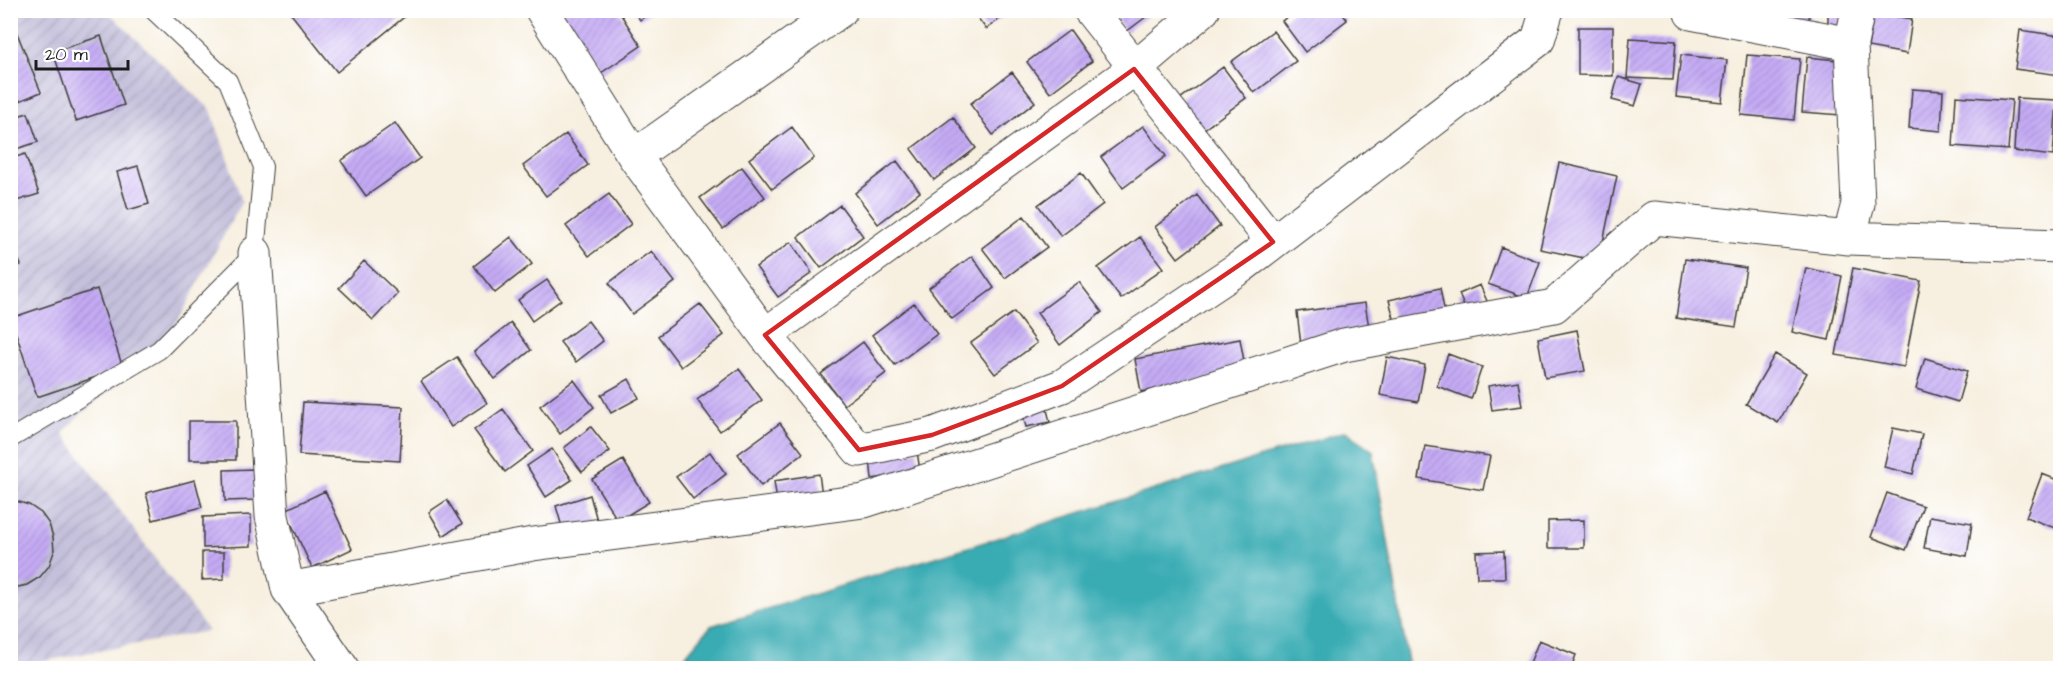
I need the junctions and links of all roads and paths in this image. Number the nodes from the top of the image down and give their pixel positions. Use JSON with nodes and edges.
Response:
{"nodes":[{"id":1,"x":153,"y":10,"type":"edge"},
{"id":2,"x":542,"y":10,"type":"edge"},
{"id":3,"x":841,"y":10,"type":"edge"},
{"id":4,"x":1090,"y":10,"type":"edge"},
{"id":5,"x":1203,"y":10,"type":"edge"},
{"id":6,"x":1547,"y":10,"type":"edge"},
{"id":7,"x":1692,"y":10,"type":"edge"},
{"id":8,"x":1858,"y":10,"type":"edge"},
{"id":9,"x":1851,"y":44,"type":"junction"},
{"id":10,"x":1134,"y":69,"type":"junction"},
{"id":11,"x":634,"y":156,"type":"junction"},
{"id":12,"x":1849,"y":238,"type":"junction"},
{"id":13,"x":1273,"y":242,"type":"junction"},
{"id":14,"x":2061,"y":246,"type":"edge"},
{"id":15,"x":255,"y":253,"type":"junction"},
{"id":16,"x":765,"y":335,"type":"junction"},
{"id":17,"x":10,"y":439,"type":"edge"},
{"id":18,"x":288,"y":589,"type":"junction"},
{"id":19,"x":342,"y":669,"type":"edge"}],
"edges":[{"from":1,"to":15,"type":"lane"},
{"from":2,"to":11,"type":"street"},
{"from":3,"to":11,"type":"street"},
{"from":4,"to":10,"type":"street"},
{"from":5,"to":10,"type":"street"},
{"from":6,"to":13,"type":"street"},
{"from":7,"to":9,"type":"street"},
{"from":8,"to":9,"type":"street"},
{"from":9,"to":12,"type":"street"},
{"from":10,"to":13,"type":"street"},
{"from":10,"to":16,"type":"street"},
{"from":11,"to":16,"type":"street"},
{"from":12,"to":14,"type":"street"},
{"from":12,"to":18,"type":"street"},
{"from":13,"to":16,"type":"street"},
{"from":15,"to":17,"type":"lane"},
{"from":15,"to":18,"type":"street"},
{"from":18,"to":19,"type":"street"}]}
